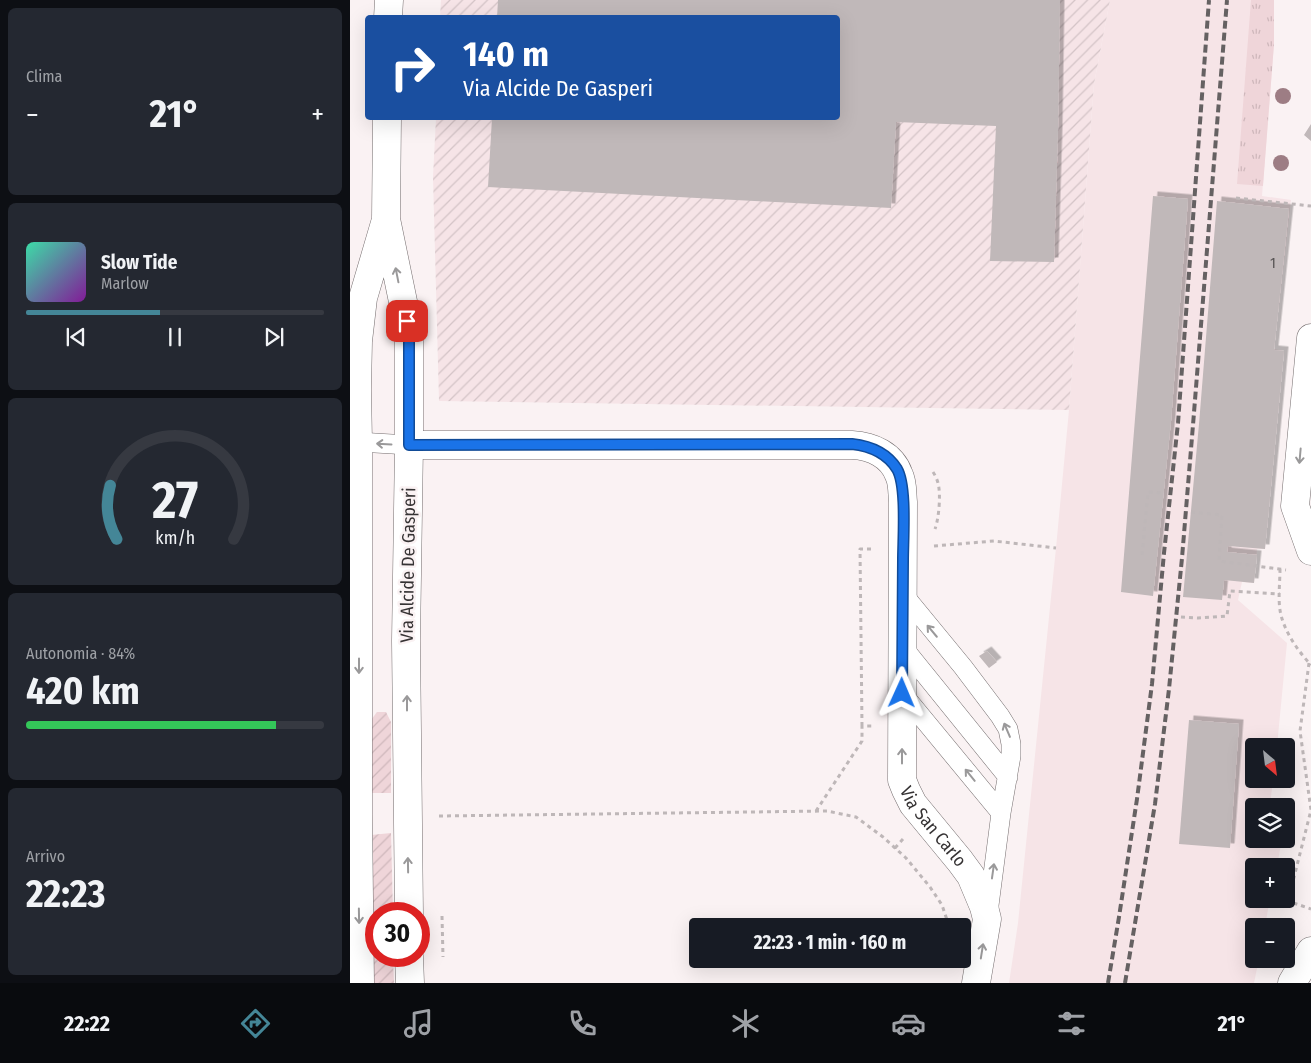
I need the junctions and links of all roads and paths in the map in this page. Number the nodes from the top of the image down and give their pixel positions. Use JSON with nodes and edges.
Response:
{"nodes":[{"id":1,"x":389,"y":0,"type":"edge"},
{"id":2,"x":388,"y":15,"type":"edge"},
{"id":3,"x":387,"y":120,"type":"edge"},
{"id":4,"x":1236,"y":198,"type":"dead end"},
{"id":5,"x":1311,"y":206,"type":"edge"},
{"id":6,"x":386,"y":219,"type":"junction"},
{"id":7,"x":1311,"y":338,"type":"edge"},
{"id":8,"x":358,"y":442,"type":"junction"},
{"id":9,"x":409,"y":445,"type":"junction"},
{"id":10,"x":933,"y":470,"type":"dead end"},
{"id":11,"x":1163,"y":493,"type":"dead end"},
{"id":12,"x":1191,"y":512,"type":"dead end"},
{"id":13,"x":934,"y":532,"type":"dead end"},
{"id":14,"x":994,"y":540,"type":"dead end"},
{"id":15,"x":1056,"y":548,"type":"dead end"},
{"id":16,"x":1311,"y":551,"type":"edge"},
{"id":17,"x":1142,"y":555,"type":"dead end"},
{"id":18,"x":1280,"y":569,"type":"junction"},
{"id":19,"x":1288,"y":570,"type":"dead end"},
{"id":20,"x":903,"y":594,"type":"junction"},
{"id":21,"x":1280,"y":594,"type":"junction"},
{"id":22,"x":1181,"y":617,"type":"dead end"},
{"id":23,"x":902,"y":646,"type":"junction"},
{"id":24,"x":1310,"y":664,"type":"edge"},
{"id":25,"x":902,"y":693,"type":"junction"},
{"id":26,"x":902,"y":726,"type":"junction"},
{"id":27,"x":1008,"y":777,"type":"junction"},
{"id":28,"x":816,"y":811,"type":"junction"},
{"id":29,"x":1001,"y":813,"type":"junction"},
{"id":30,"x":440,"y":816,"type":"dead end"},
{"id":31,"x":924,"y":817,"type":"junction"},
{"id":32,"x":895,"y":848,"type":"junction"},
{"id":33,"x":409,"y":902,"type":"edge"},
{"id":34,"x":1311,"y":909,"type":"edge"},
{"id":35,"x":946,"y":918,"type":"edge"},
{"id":36,"x":987,"y":919,"type":"junction"},
{"id":37,"x":1311,"y":951,"type":"edge"},
{"id":38,"x":409,"y":967,"type":"edge"},
{"id":39,"x":360,"y":983,"type":"edge"},
{"id":40,"x":410,"y":983,"type":"edge"},
{"id":41,"x":976,"y":983,"type":"edge"},
{"id":42,"x":1292,"y":983,"type":"edge"}],
"edges":[{"from":1,"to":2,"type":"street"},
{"from":3,"to":6,"type":"street","name":"Via Alcide De Gasperi"},
{"from":4,"to":5,"type":"path"},
{"from":6,"to":8,"type":"street","name":"Via Alcide De Gasperi"},
{"from":9,"to":6,"type":"street","name":"Via Alcide De Gasperi","one_way":true},
{"from":7,"to":16,"type":"street","one_way":true},
{"from":9,"to":8,"type":"lane","one_way":true},
{"from":8,"to":39,"type":"street","name":"Via Alcide De Gasperi","one_way":true},
{"from":9,"to":20,"type":"street","name":"Via San Carlo"},
{"from":33,"to":9,"type":"street","name":"Via Alcide De Gasperi","one_way":true},
{"from":10,"to":13,"type":"path"},
{"from":11,"to":17,"type":"path"},
{"from":12,"to":18,"type":"path"},
{"from":14,"to":15,"type":"path"},
{"from":18,"to":19,"type":"path"},
{"from":18,"to":21,"type":"path"},
{"from":20,"to":23,"type":"street","name":"Via San Carlo"},
{"from":27,"to":20,"type":"lane","one_way":true},
{"from":21,"to":22,"type":"path"},
{"from":21,"to":24,"type":"path"},
{"from":23,"to":25,"type":"street","name":"Via San Carlo"},
{"from":23,"to":27,"type":"lane"},
{"from":24,"to":34,"type":"path"},
{"from":25,"to":26,"type":"street","name":"Via San Carlo"},
{"from":29,"to":25,"type":"lane","one_way":true},
{"from":26,"to":28,"type":"path"},
{"from":31,"to":26,"type":"street","name":"Via San Carlo","one_way":true},
{"from":27,"to":29,"type":"lane"},
{"from":28,"to":30,"type":"path"},
{"from":28,"to":32,"type":"path"},
{"from":36,"to":29,"type":"lane","one_way":true},
{"from":31,"to":32,"type":"path"},
{"from":31,"to":36,"type":"street","name":"Via San Carlo"},
{"from":32,"to":35,"type":"path"},
{"from":41,"to":36,"type":"street","name":"Via San Carlo","one_way":true},
{"from":37,"to":42,"type":"street"},
{"from":38,"to":40,"type":"street"}]}
